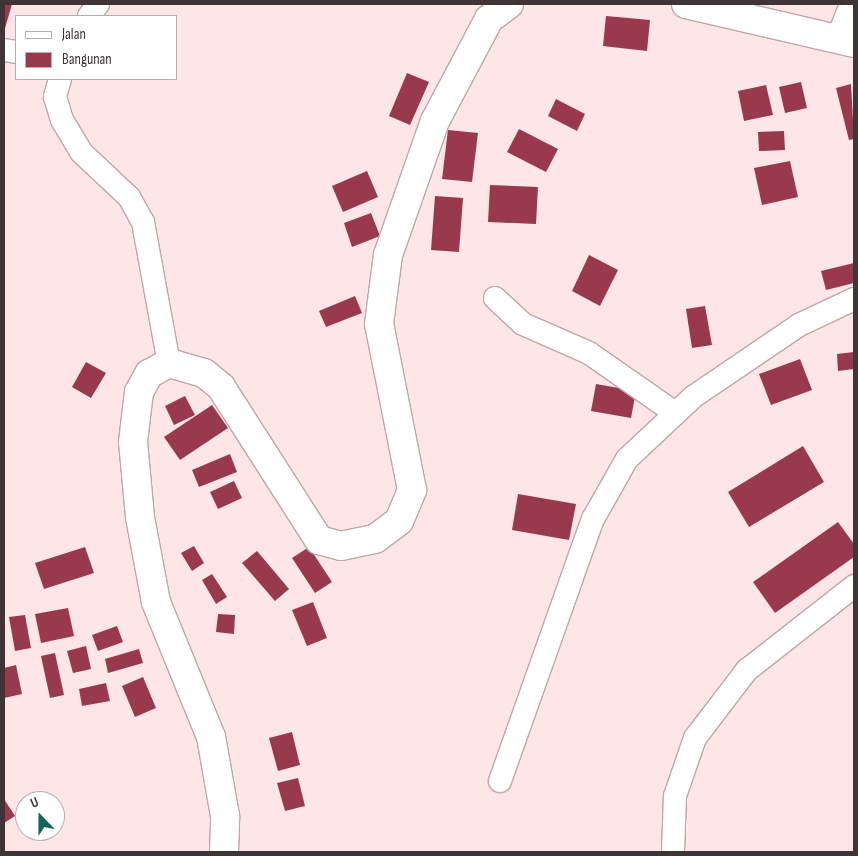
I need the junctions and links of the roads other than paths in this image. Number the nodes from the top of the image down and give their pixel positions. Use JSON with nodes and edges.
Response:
{"nodes":[{"id":1,"x":98,"y":4,"type":"edge"},
{"id":2,"x":509,"y":4,"type":"edge"},
{"id":3,"x":686,"y":4,"type":"edge"},
{"id":4,"x":851,"y":4,"type":"edge"},
{"id":5,"x":91,"y":15,"type":"edge"},
{"id":6,"x":846,"y":41,"type":"edge"},
{"id":7,"x":60,"y":80,"type":"edge"},
{"id":8,"x":495,"y":298,"type":"dead end"},
{"id":9,"x":854,"y":299,"type":"edge"},
{"id":10,"x":169,"y":362,"type":"junction"},
{"id":11,"x":675,"y":413,"type":"junction"},
{"id":12,"x":854,"y":586,"type":"edge"},
{"id":13,"x":500,"y":781,"type":"dead end"},
{"id":14,"x":224,"y":852,"type":"edge"},
{"id":15,"x":673,"y":852,"type":"edge"}],
"edges":[{"from":1,"to":5,"type":"street"},
{"from":2,"to":10,"type":"street"},
{"from":3,"to":6,"type":"street"},
{"from":4,"to":6,"type":"street"},
{"from":7,"to":10,"type":"street"},
{"from":8,"to":11,"type":"street"},
{"from":9,"to":11,"type":"street"},
{"from":10,"to":14,"type":"street"},
{"from":11,"to":13,"type":"street"},
{"from":12,"to":15,"type":"street"}]}
